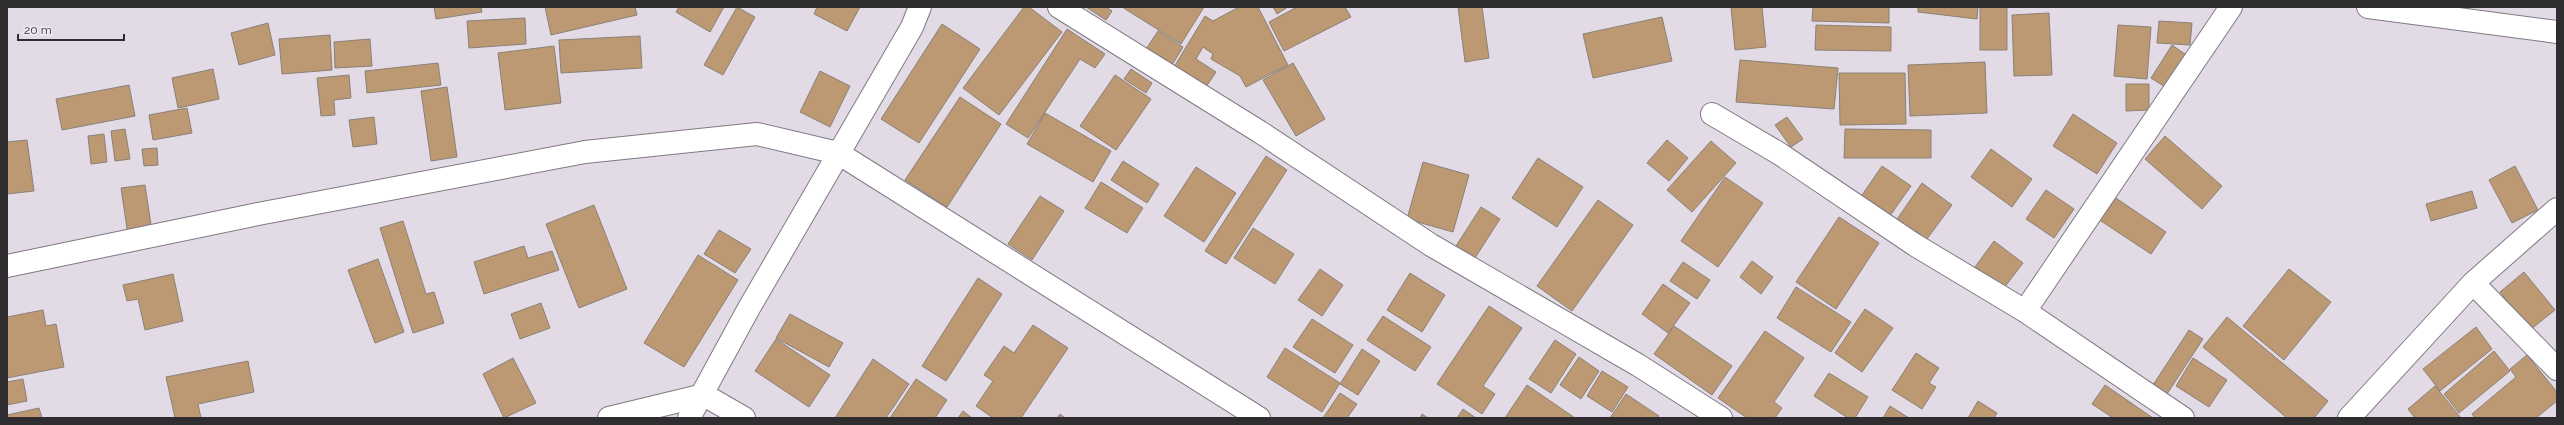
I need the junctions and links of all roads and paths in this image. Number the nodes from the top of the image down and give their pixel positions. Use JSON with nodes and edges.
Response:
{"nodes":[{"id":1,"x":920,"y":7,"type":"edge"},
{"id":2,"x":1059,"y":7,"type":"edge"},
{"id":3,"x":2231,"y":7,"type":"edge"},
{"id":4,"x":2368,"y":7,"type":"edge"},
{"id":5,"x":2557,"y":32,"type":"edge"},
{"id":6,"x":1712,"y":114,"type":"dead end"},
{"id":7,"x":838,"y":153,"type":"junction"},
{"id":8,"x":2557,"y":209,"type":"edge"},
{"id":9,"x":7,"y":266,"type":"edge"},
{"id":10,"x":2473,"y":283,"type":"junction"},
{"id":11,"x":2025,"y":311,"type":"junction"},
{"id":12,"x":2557,"y":369,"type":"edge"},
{"id":13,"x":704,"y":395,"type":"junction"},
{"id":14,"x":609,"y":418,"type":"edge"},
{"id":15,"x":689,"y":418,"type":"edge"},
{"id":16,"x":744,"y":418,"type":"edge"},
{"id":17,"x":1259,"y":418,"type":"edge"},
{"id":18,"x":1720,"y":418,"type":"edge"},
{"id":19,"x":2183,"y":418,"type":"edge"},
{"id":20,"x":2349,"y":418,"type":"edge"}],
"edges":[{"from":1,"to":7,"type":"street"},
{"from":2,"to":18,"type":"street"},
{"from":3,"to":11,"type":"street"},
{"from":4,"to":5,"type":"street"},
{"from":6,"to":11,"type":"street"},
{"from":7,"to":9,"type":"street"},
{"from":7,"to":13,"type":"street"},
{"from":7,"to":17,"type":"street"},
{"from":8,"to":10,"type":"street"},
{"from":10,"to":12,"type":"street"},
{"from":10,"to":20,"type":"street"},
{"from":11,"to":19,"type":"street"},
{"from":13,"to":14,"type":"street"},
{"from":13,"to":15,"type":"street"},
{"from":13,"to":16,"type":"street"}]}
